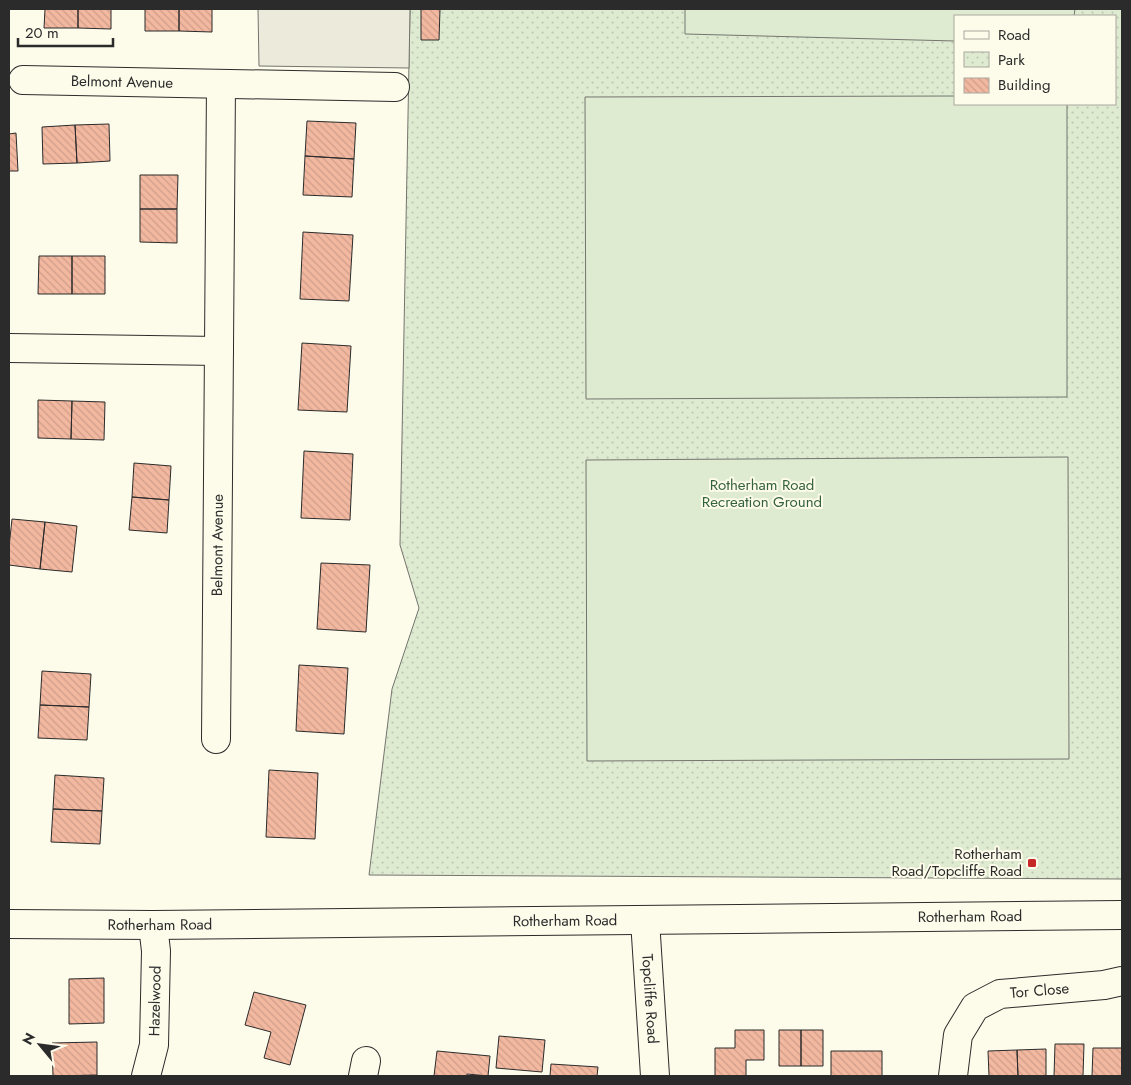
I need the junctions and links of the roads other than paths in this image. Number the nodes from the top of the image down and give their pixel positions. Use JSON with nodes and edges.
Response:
{"nodes":[{"id":1,"x":23,"y":80,"type":"dead end"},
{"id":2,"x":221,"y":84,"type":"junction"},
{"id":3,"x":395,"y":88,"type":"dead end"},
{"id":4,"x":9,"y":348,"type":"edge"},
{"id":5,"x":219,"y":351,"type":"junction"},
{"id":6,"x":216,"y":738,"type":"dead end"},
{"id":7,"x":1122,"y":915,"type":"edge"},
{"id":8,"x":645,"y":920,"type":"junction"},
{"id":9,"x":9,"y":924,"type":"edge"},
{"id":10,"x":153,"y":925,"type":"junction"},
{"id":11,"x":1122,"y":981,"type":"edge"},
{"id":12,"x":146,"y":1076,"type":"edge"},
{"id":13,"x":655,"y":1076,"type":"edge"},
{"id":14,"x":953,"y":1076,"type":"edge"}],
"edges":[{"from":1,"to":2,"type":"street","name":"Belmont Avenue"},
{"from":2,"to":3,"type":"street","name":"Belmont Avenue"},
{"from":2,"to":5,"type":"street","name":"Belmont Avenue"},
{"from":4,"to":5,"type":"street"},
{"from":5,"to":6,"type":"street","name":"Belmont Avenue"},
{"from":7,"to":8,"type":"street","name":"Rotherham Road"},
{"from":8,"to":10,"type":"street","name":"Rotherham Road"},
{"from":8,"to":13,"type":"street","name":"Topcliffe Road"},
{"from":9,"to":10,"type":"street","name":"Rotherham Road"},
{"from":10,"to":12,"type":"street","name":"Hazelwood"},
{"from":11,"to":14,"type":"street","name":"Tor Close"}]}
